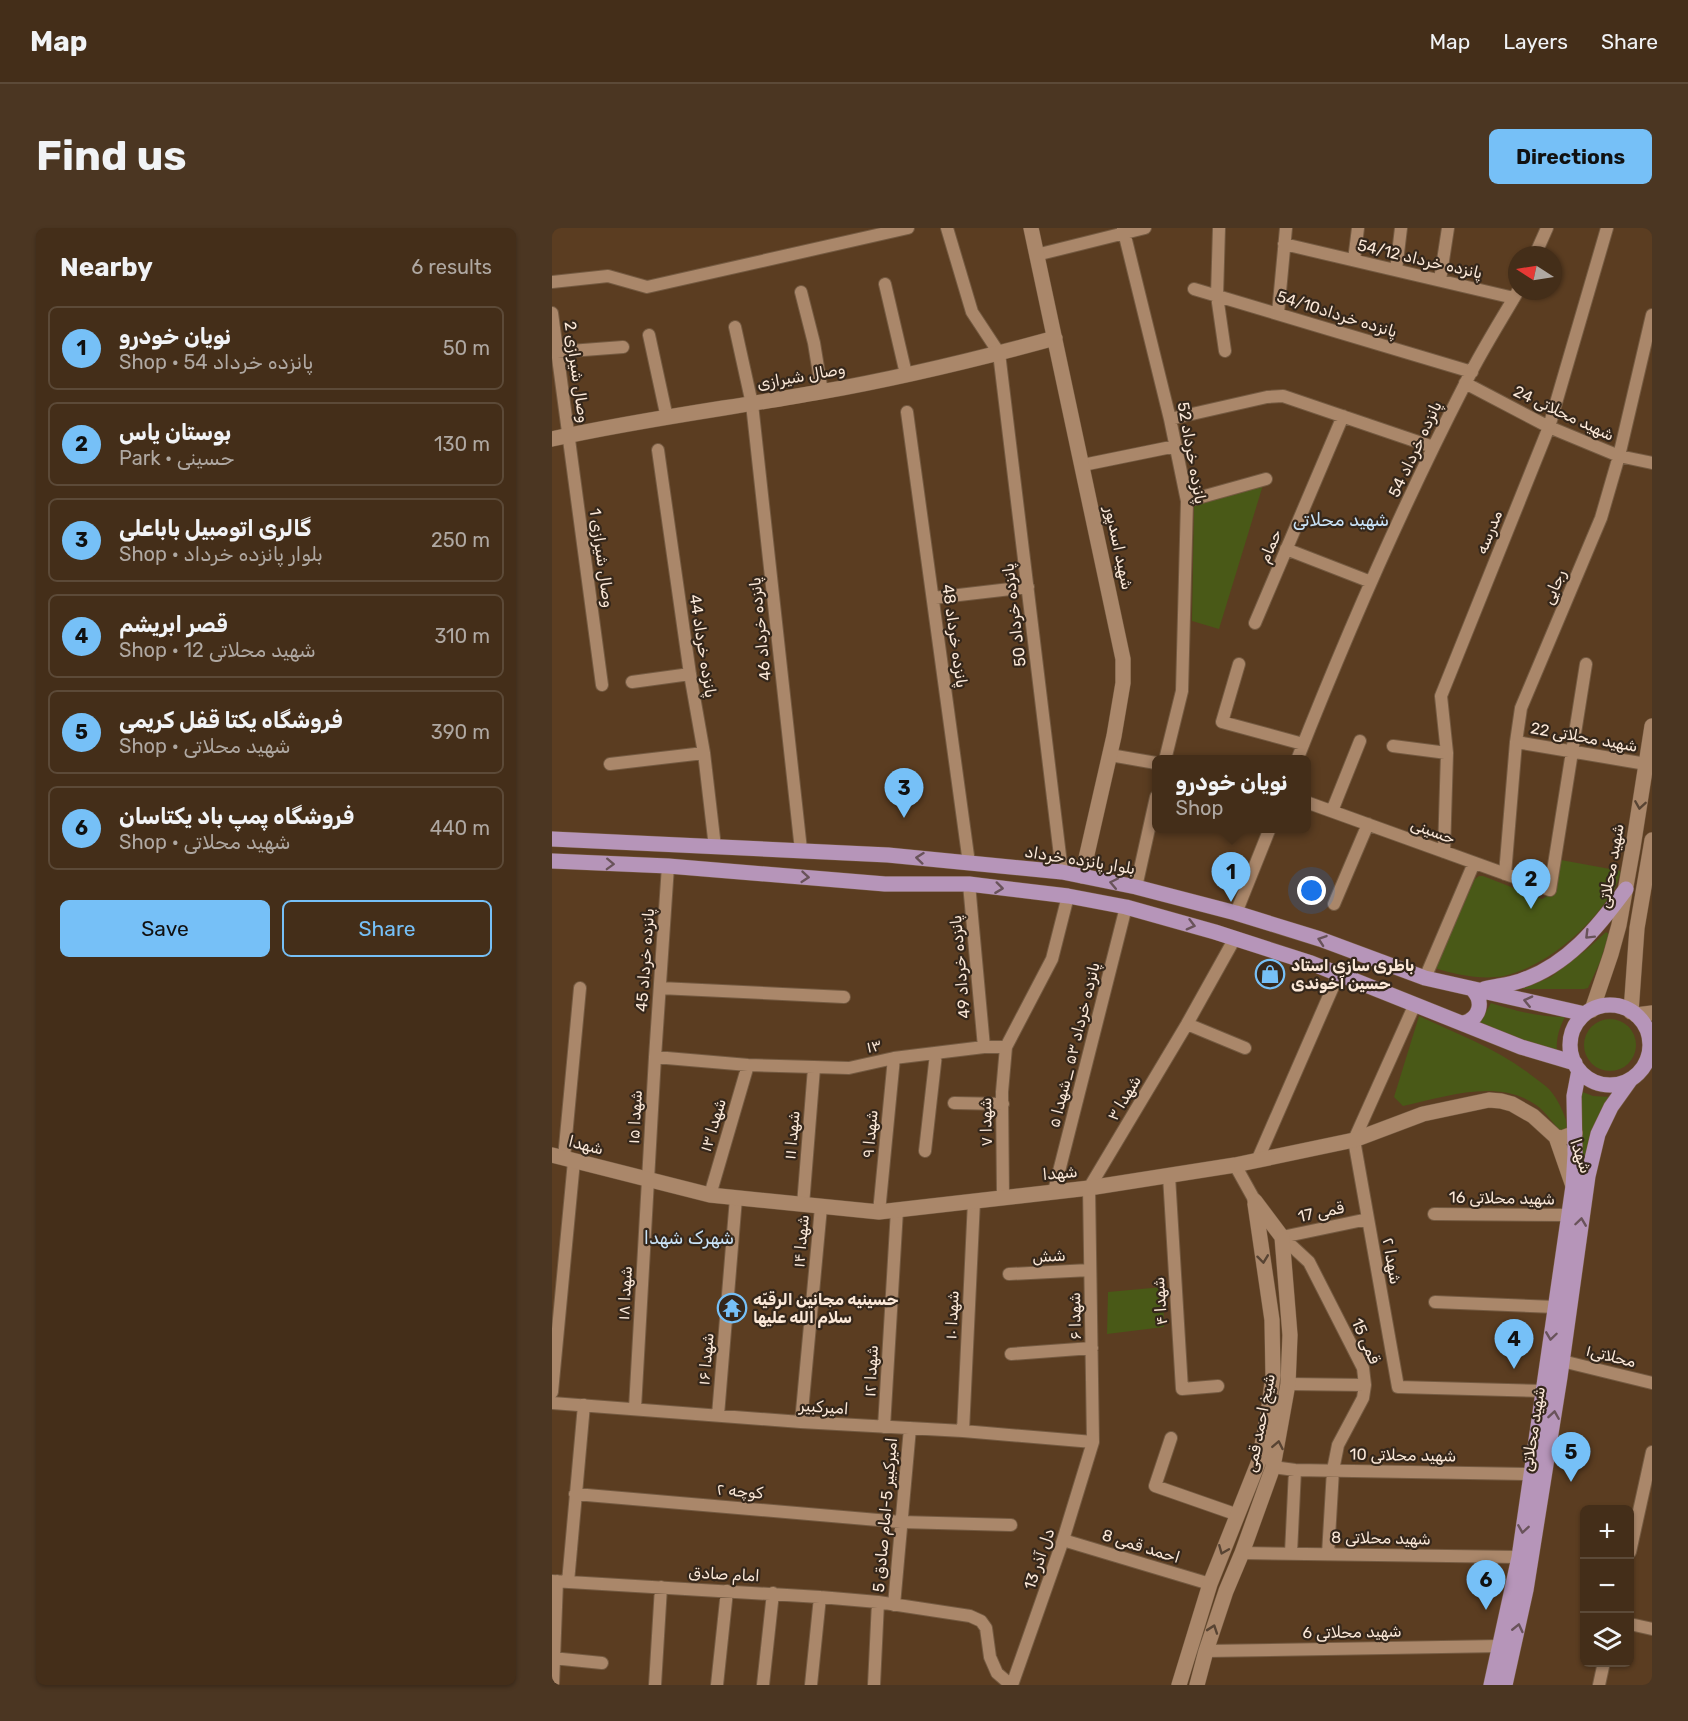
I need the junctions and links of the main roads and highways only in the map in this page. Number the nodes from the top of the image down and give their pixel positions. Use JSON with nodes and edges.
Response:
{"nodes":[{"id":1,"x":552,"y":839,"type":"edge"},
{"id":2,"x":552,"y":861,"type":"edge"},
{"id":3,"x":1626,"y":889,"type":"road end"},
{"id":4,"x":1475,"y":990,"type":"junction"},
{"id":5,"x":1589,"y":1012,"type":"junction"},
{"id":6,"x":1464,"y":1023,"type":"junction"},
{"id":7,"x":1650,"y":1058,"type":"edge"},
{"id":8,"x":1577,"y":1066,"type":"junction"},
{"id":9,"x":1631,"y":1079,"type":"junction"},
{"id":10,"x":1491,"y":1685,"type":"edge"},
{"id":11,"x":1505,"y":1685,"type":"edge"}],
"edges":[{"from":4,"to":1,"type":"main road","name":"بلوار پانزده خرداد","one_way":true},
{"from":2,"to":6,"type":"main road","one_way":true},
{"from":3,"to":4,"type":"main road","one_way":true},
{"from":5,"to":4,"type":"main road","name":"بلوار پانزده خرداد","one_way":true},
{"from":4,"to":6,"type":"main road"},
{"from":5,"to":7,"type":"main road"},
{"from":5,"to":8,"type":"main road"},
{"from":6,"to":8,"type":"main road"},
{"from":7,"to":9,"type":"main road"},
{"from":8,"to":9,"type":"main road"},
{"from":8,"to":10,"type":"main road","name":"شهید محلاتی","one_way":true},
{"from":11,"to":9,"type":"main road","name":"شهید محلاتی","one_way":true}]}
